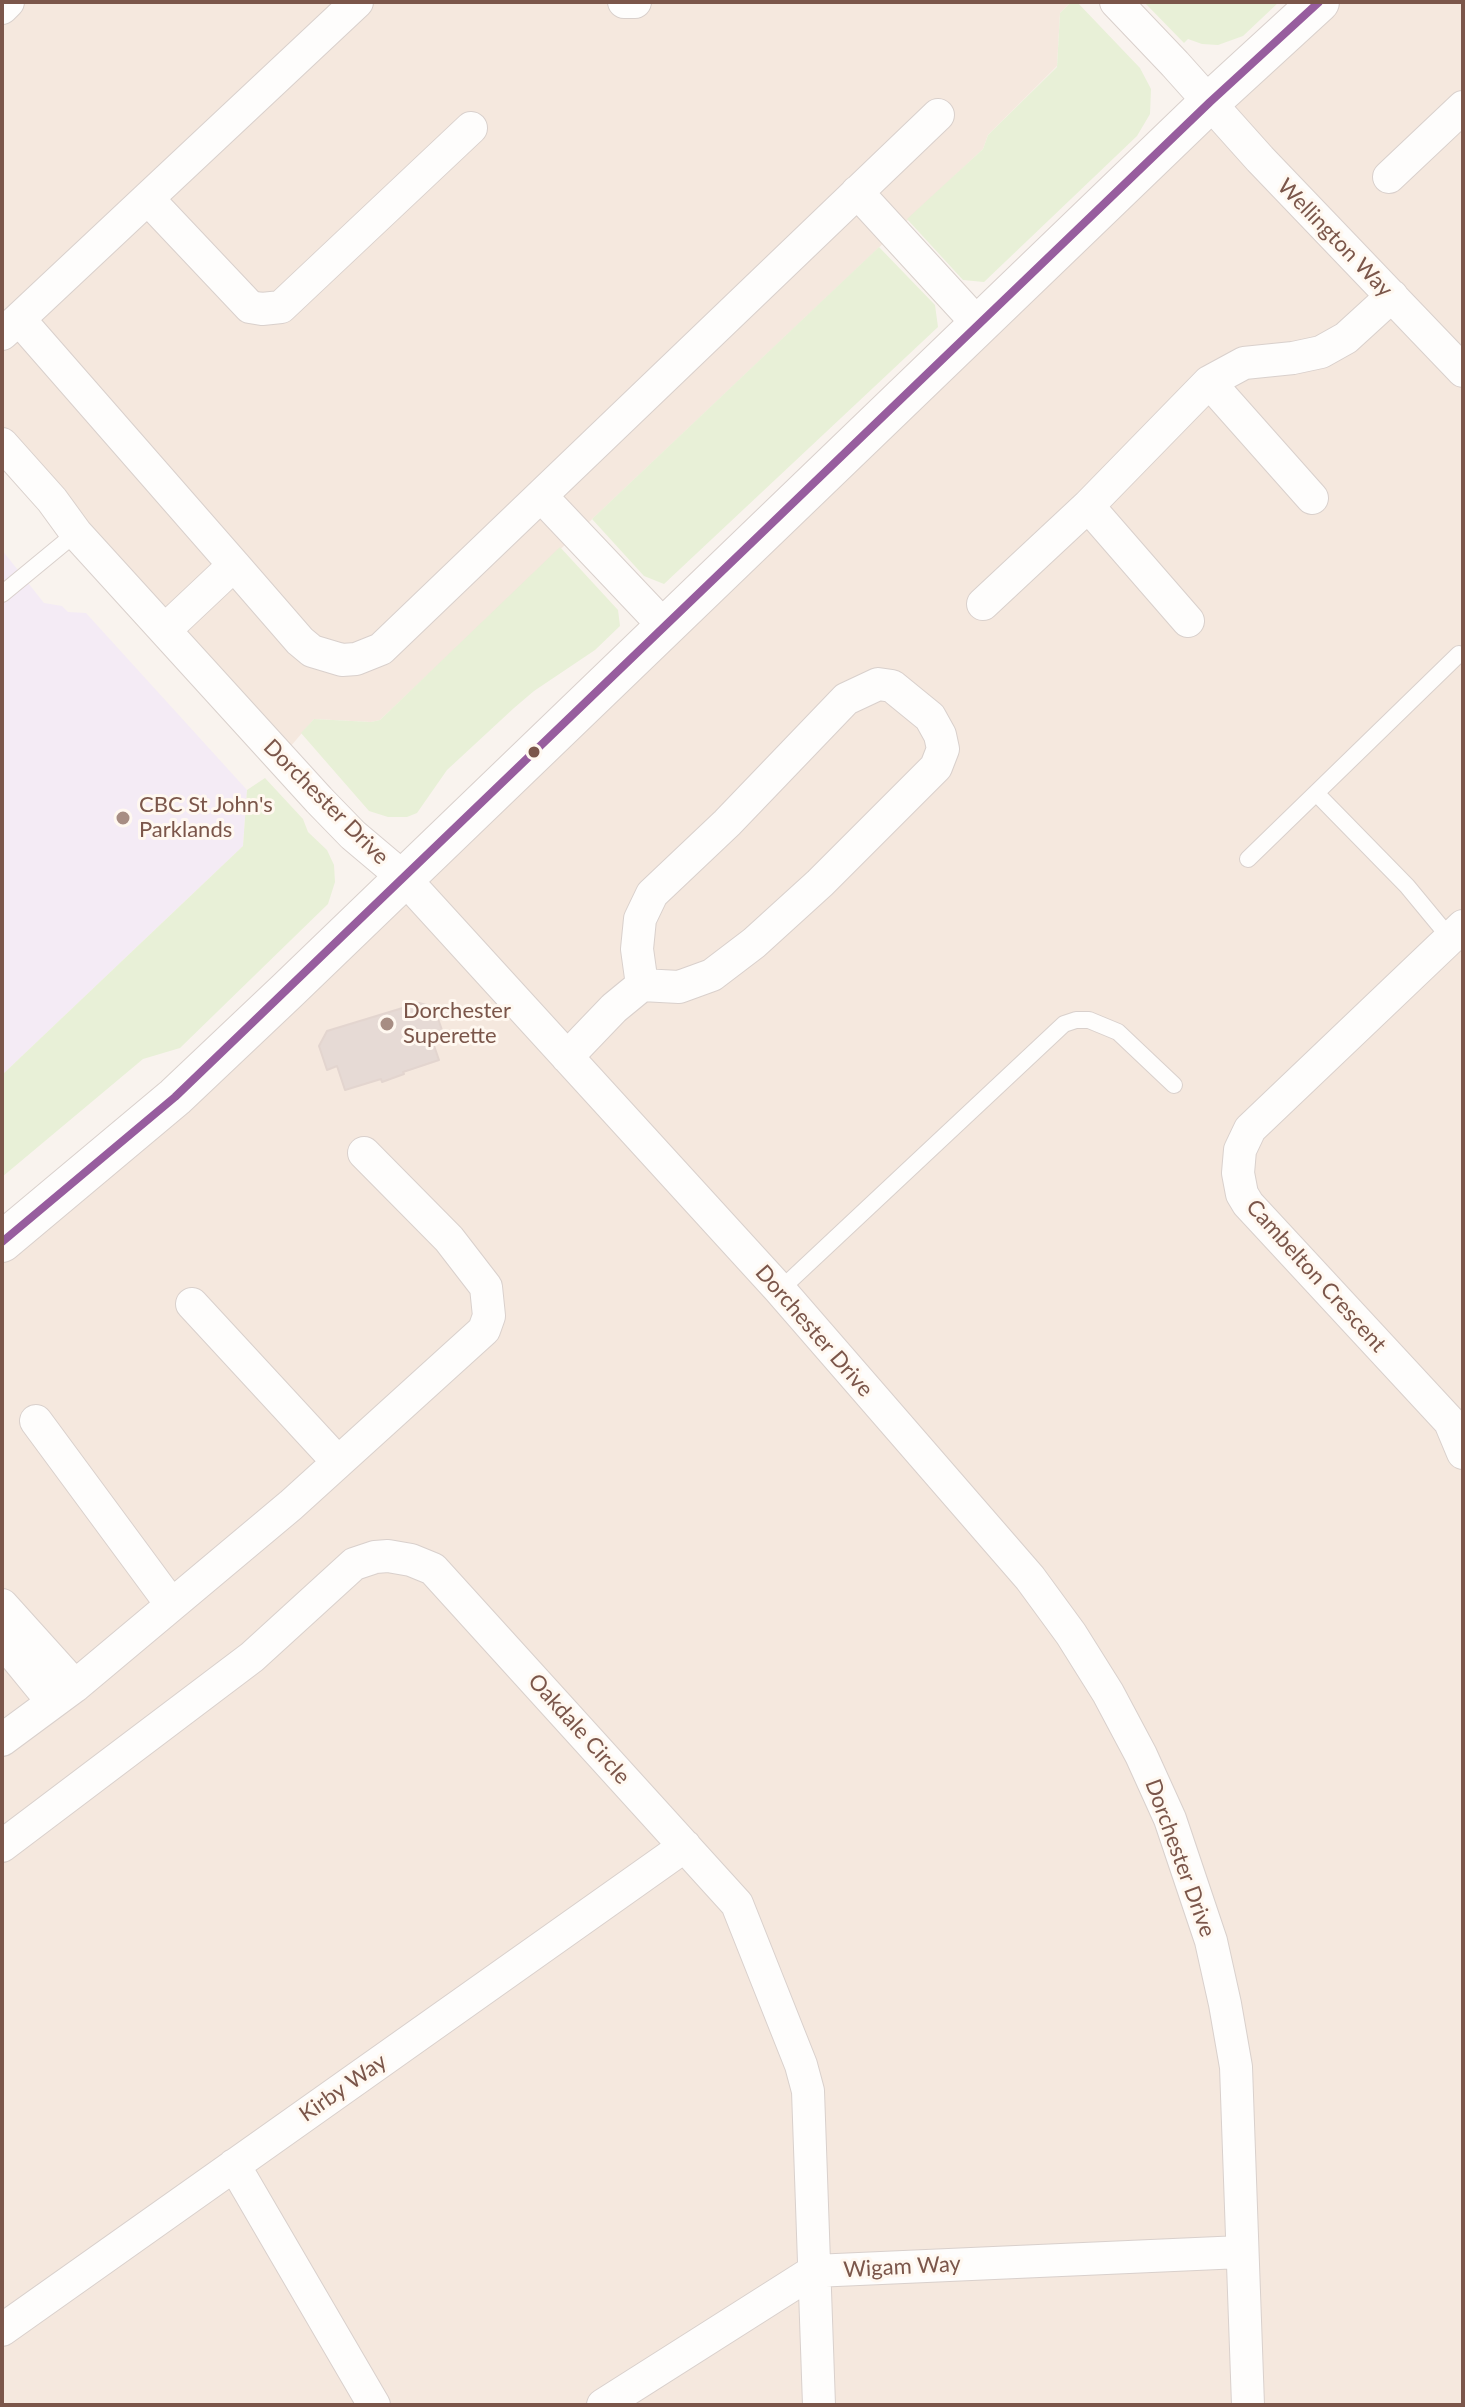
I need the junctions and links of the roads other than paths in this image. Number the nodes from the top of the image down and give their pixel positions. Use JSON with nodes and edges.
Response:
{"nodes":[{"id":1,"x":8,"y":2,"type":"edge"},
{"id":2,"x":357,"y":2,"type":"edge"},
{"id":3,"x":624,"y":2,"type":"edge"},
{"id":4,"x":635,"y":2,"type":"edge"},
{"id":5,"x":1116,"y":2,"type":"edge"},
{"id":6,"x":1319,"y":2,"type":"edge"},
{"id":7,"x":2,"y":8,"type":"edge"},
{"id":8,"x":1210,"y":102,"type":"junction"},
{"id":9,"x":1461,"y":113,"type":"edge"},
{"id":10,"x":938,"y":115,"type":"dead end"},
{"id":11,"x":471,"y":128,"type":"dead end"},
{"id":12,"x":1389,"y":177,"type":"dead end"},
{"id":13,"x":857,"y":192,"type":"junction"},
{"id":14,"x":148,"y":199,"type":"junction"},
{"id":15,"x":1392,"y":296,"type":"junction"},
{"id":16,"x":979,"y":325,"type":"junction"},
{"id":17,"x":10,"y":327,"type":"edge"},
{"id":18,"x":1463,"y":371,"type":"edge"},
{"id":19,"x":1209,"y":382,"type":"junction"},
{"id":20,"x":2,"y":444,"type":"edge"},
{"id":21,"x":541,"y":496,"type":"junction"},
{"id":22,"x":1312,"y":498,"type":"dead end"},
{"id":23,"x":1088,"y":506,"type":"junction"},
{"id":24,"x":76,"y":533,"type":"junction"},
{"id":25,"x":234,"y":565,"type":"junction"},
{"id":26,"x":2,"y":594,"type":"edge"},
{"id":27,"x":983,"y":604,"type":"dead end"},
{"id":28,"x":1188,"y":621,"type":"dead end"},
{"id":29,"x":666,"y":628,"type":"junction"},
{"id":30,"x":165,"y":630,"type":"junction"},
{"id":31,"x":1459,"y":654,"type":"dead end"},
{"id":32,"x":1316,"y":793,"type":"junction"},
{"id":33,"x":1248,"y":859,"type":"dead end"},
{"id":34,"x":404,"y":878,"type":"junction"},
{"id":35,"x":1457,"y":932,"type":"edge"},
{"id":36,"x":642,"y":985,"type":"junction"},
{"id":37,"x":567,"y":1057,"type":"junction"},
{"id":38,"x":1174,"y":1085,"type":"dead end"},
{"id":39,"x":364,"y":1153,"type":"dead end"},
{"id":40,"x":2,"y":1242,"type":"edge"},
{"id":41,"x":780,"y":1290,"type":"junction"},
{"id":42,"x":192,"y":1304,"type":"dead end"},
{"id":43,"x":1457,"y":1416,"type":"edge"},
{"id":44,"x":36,"y":1421,"type":"dead end"},
{"id":45,"x":1463,"y":1453,"type":"edge"},
{"id":46,"x":337,"y":1461,"type":"junction"},
{"id":47,"x":171,"y":1604,"type":"junction"},
{"id":48,"x":2,"y":1605,"type":"edge"},
{"id":49,"x":2,"y":1640,"type":"edge"},
{"id":50,"x":63,"y":1693,"type":"junction"},
{"id":51,"x":2,"y":1740,"type":"edge"},
{"id":52,"x":2,"y":1846,"type":"edge"},
{"id":53,"x":685,"y":1846,"type":"junction"},
{"id":54,"x":234,"y":2165,"type":"junction"},
{"id":55,"x":1241,"y":2252,"type":"junction"},
{"id":56,"x":814,"y":2271,"type":"junction"},
{"id":57,"x":2,"y":2330,"type":"edge"},
{"id":58,"x":374,"y":2405,"type":"edge"},
{"id":59,"x":603,"y":2405,"type":"edge"},
{"id":60,"x":819,"y":2405,"type":"edge"},
{"id":61,"x":1248,"y":2405,"type":"edge"}],
"edges":[{"from":1,"to":7,"type":"street"},
{"from":2,"to":14,"type":"street"},
{"from":3,"to":4,"type":"street"},
{"from":5,"to":8,"type":"street","name":"Wellington Way"},
{"from":6,"to":8,"type":"street"},
{"from":8,"to":15,"type":"street","name":"Wellington Way"},
{"from":8,"to":16,"type":"street"},
{"from":9,"to":12,"type":"street"},
{"from":10,"to":13,"type":"street"},
{"from":11,"to":14,"type":"street"},
{"from":13,"to":16,"type":"street"},
{"from":13,"to":21,"type":"street"},
{"from":14,"to":17,"type":"street"},
{"from":15,"to":18,"type":"street","name":"Wellington Way"},
{"from":15,"to":19,"type":"street"},
{"from":16,"to":29,"type":"street"},
{"from":17,"to":25,"type":"street"},
{"from":19,"to":22,"type":"street"},
{"from":19,"to":23,"type":"street"},
{"from":20,"to":24,"type":"street","name":"Dorchester Drive"},
{"from":21,"to":25,"type":"street"},
{"from":21,"to":29,"type":"street"},
{"from":23,"to":27,"type":"street"},
{"from":23,"to":28,"type":"street"},
{"from":24,"to":26,"type":"lane"},
{"from":24,"to":30,"type":"street","name":"Dorchester Drive"},
{"from":25,"to":30,"type":"street"},
{"from":29,"to":34,"type":"street"},
{"from":30,"to":34,"type":"street","name":"Dorchester Drive"},
{"from":31,"to":32,"type":"lane"},
{"from":32,"to":33,"type":"lane"},
{"from":32,"to":35,"type":"lane"},
{"from":34,"to":37,"type":"street","name":"Dorchester Drive"},
{"from":34,"to":40,"type":"street"},
{"from":35,"to":43,"type":"street","name":"Cambelton Crescent"},
{"from":36,"to":36,"type":"street"},
{"from":36,"to":37,"type":"street"},
{"from":37,"to":41,"type":"street","name":"Dorchester Drive"},
{"from":38,"to":41,"type":"lane"},
{"from":39,"to":46,"type":"street"},
{"from":41,"to":55,"type":"street","name":"Dorchester Drive"},
{"from":42,"to":46,"type":"street"},
{"from":43,"to":45,"type":"street","name":"Cambelton Crescent"},
{"from":44,"to":47,"type":"street"},
{"from":46,"to":47,"type":"street"},
{"from":47,"to":50,"type":"street"},
{"from":48,"to":50,"type":"street"},
{"from":49,"to":50,"type":"street"},
{"from":50,"to":51,"type":"street"},
{"from":52,"to":53,"type":"street","name":"Oakdale Circle"},
{"from":53,"to":54,"type":"street","name":"Kirby Way"},
{"from":53,"to":56,"type":"street","name":"Oakdale Circle"},
{"from":54,"to":57,"type":"street","name":"Kirby Way"},
{"from":54,"to":58,"type":"street"},
{"from":55,"to":56,"type":"street","name":"Wigam Way"},
{"from":55,"to":61,"type":"street","name":"Dorchester Drive"},
{"from":56,"to":59,"type":"street","name":"Wigam Way"},
{"from":56,"to":60,"type":"street","name":"Oakdale Circle"}]}
